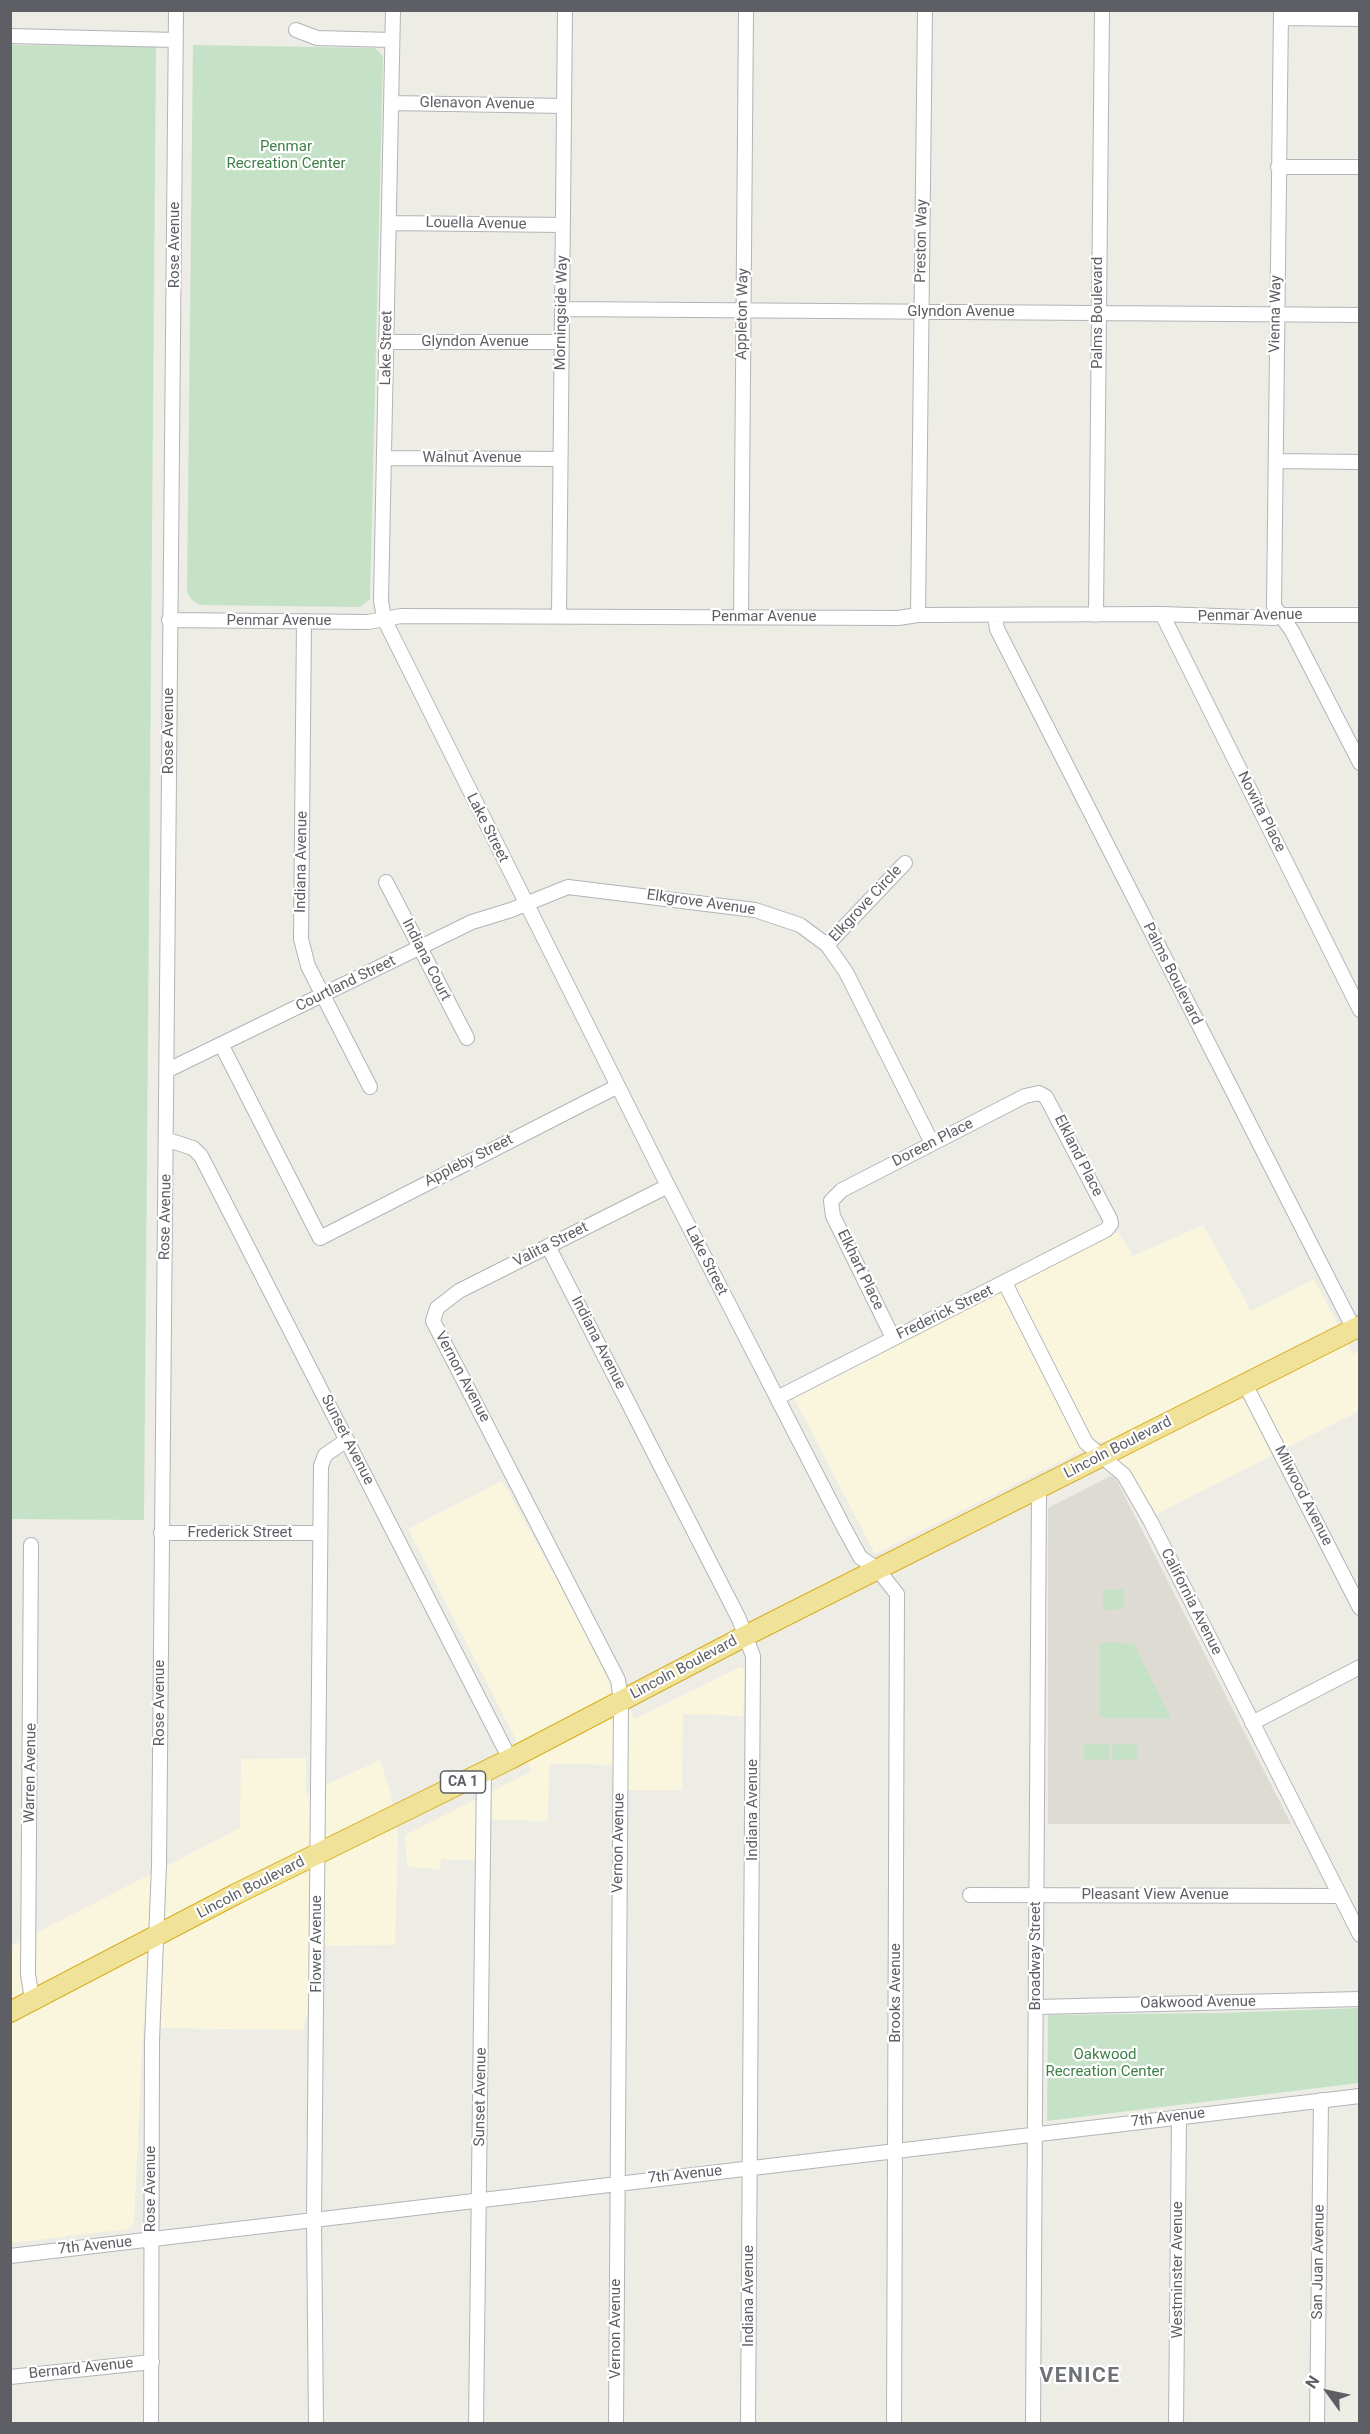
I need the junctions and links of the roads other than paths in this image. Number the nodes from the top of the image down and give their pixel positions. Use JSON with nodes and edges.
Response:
{"nodes":[{"id":1,"x":176,"y":10,"type":"edge"},
{"id":2,"x":393,"y":10,"type":"edge"},
{"id":3,"x":565,"y":10,"type":"edge"},
{"id":4,"x":746,"y":10,"type":"edge"},
{"id":5,"x":925,"y":10,"type":"edge"},
{"id":6,"x":1102,"y":10,"type":"edge"},
{"id":7,"x":1281,"y":14,"type":"edge"},
{"id":8,"x":1359,"y":19,"type":"edge"},
{"id":9,"x":296,"y":30,"type":"dead end"},
{"id":10,"x":10,"y":36,"type":"edge"},
{"id":11,"x":176,"y":40,"type":"junction"},
{"id":12,"x":392,"y":40,"type":"junction"},
{"id":13,"x":391,"y":103,"type":"junction"},
{"id":14,"x":564,"y":106,"type":"junction"},
{"id":15,"x":1278,"y":166,"type":"junction"},
{"id":16,"x":1359,"y":167,"type":"edge"},
{"id":17,"x":389,"y":223,"type":"junction"},
{"id":18,"x":563,"y":225,"type":"junction"},
{"id":19,"x":563,"y":309,"type":"junction"},
{"id":20,"x":743,"y":310,"type":"junction"},
{"id":21,"x":921,"y":312,"type":"junction"},
{"id":22,"x":1098,"y":313,"type":"junction"},
{"id":23,"x":1276,"y":314,"type":"junction"},
{"id":24,"x":1359,"y":315,"type":"edge"},
{"id":25,"x":387,"y":342,"type":"junction"},
{"id":26,"x":562,"y":342,"type":"junction"},
{"id":27,"x":384,"y":458,"type":"junction"},
{"id":28,"x":560,"y":459,"type":"junction"},
{"id":29,"x":1276,"y":461,"type":"junction"},
{"id":30,"x":1359,"y":462,"type":"edge"},
{"id":31,"x":1162,"y":614,"type":"junction"},
{"id":32,"x":559,"y":615,"type":"junction"},
{"id":33,"x":918,"y":615,"type":"junction"},
{"id":34,"x":1096,"y":615,"type":"junction"},
{"id":35,"x":1281,"y":615,"type":"junction"},
{"id":36,"x":1359,"y":615,"type":"edge"},
{"id":37,"x":741,"y":616,"type":"junction"},
{"id":38,"x":995,"y":617,"type":"junction"},
{"id":39,"x":169,"y":620,"type":"junction"},
{"id":40,"x":384,"y":620,"type":"junction"},
{"id":41,"x":304,"y":621,"type":"junction"},
{"id":42,"x":1359,"y":763,"type":"edge"},
{"id":43,"x":905,"y":863,"type":"dead end"},
{"id":44,"x":386,"y":882,"type":"dead end"},
{"id":45,"x":525,"y":904,"type":"junction"},
{"id":46,"x":827,"y":945,"type":"junction"},
{"id":47,"x":419,"y":948,"type":"junction"},
{"id":48,"x":322,"y":996,"type":"junction"},
{"id":49,"x":1359,"y":1010,"type":"edge"},
{"id":50,"x":466,"y":1038,"type":"dead end"},
{"id":51,"x":222,"y":1046,"type":"junction"},
{"id":52,"x":168,"y":1070,"type":"junction"},
{"id":53,"x":618,"y":1086,"type":"junction"},
{"id":54,"x":370,"y":1087,"type":"dead end"},
{"id":55,"x":1039,"y":1093,"type":"joint"},
{"id":56,"x":168,"y":1140,"type":"junction"},
{"id":57,"x":932,"y":1143,"type":"junction"},
{"id":58,"x":668,"y":1186,"type":"junction"},
{"id":59,"x":831,"y":1202,"type":"joint"},
{"id":60,"x":1111,"y":1224,"type":"joint"},
{"id":61,"x":548,"y":1246,"type":"junction"},
{"id":62,"x":1005,"y":1283,"type":"junction"},
{"id":63,"x":437,"y":1308,"type":"joint"},
{"id":64,"x":1357,"y":1327,"type":"edge"},
{"id":65,"x":893,"y":1338,"type":"junction"},
{"id":66,"x":1245,"y":1384,"type":"junction"},
{"id":67,"x":777,"y":1398,"type":"junction"},
{"id":68,"x":347,"y":1440,"type":"junction"},
{"id":69,"x":1103,"y":1455,"type":"junction"},
{"id":70,"x":1039,"y":1489,"type":"junction"},
{"id":71,"x":160,"y":1533,"type":"junction"},
{"id":72,"x":320,"y":1533,"type":"junction"},
{"id":73,"x":31,"y":1545,"type":"dead end"},
{"id":74,"x":879,"y":1570,"type":"junction"},
{"id":75,"x":1359,"y":1608,"type":"edge"},
{"id":76,"x":747,"y":1635,"type":"junction"},
{"id":77,"x":1359,"y":1667,"type":"edge"},
{"id":78,"x":621,"y":1701,"type":"junction"},
{"id":79,"x":1252,"y":1724,"type":"junction"},
{"id":80,"x":510,"y":1759,"type":"junction"},
{"id":81,"x":484,"y":1771,"type":"junction"},
{"id":82,"x":318,"y":1854,"type":"junction"},
{"id":83,"x":970,"y":1895,"type":"dead end"},
{"id":84,"x":1036,"y":1895,"type":"junction"},
{"id":85,"x":1340,"y":1896,"type":"junction"},
{"id":86,"x":1359,"y":1935,"type":"edge"},
{"id":87,"x":156,"y":1937,"type":"junction"},
{"id":88,"x":1359,"y":1999,"type":"edge"},
{"id":89,"x":32,"y":2000,"type":"junction"},
{"id":90,"x":1037,"y":2007,"type":"junction"},
{"id":91,"x":10,"y":2012,"type":"edge"},
{"id":92,"x":1359,"y":2096,"type":"edge"},
{"id":93,"x":1321,"y":2100,"type":"junction"},
{"id":94,"x":1179,"y":2117,"type":"junction"},
{"id":95,"x":1036,"y":2135,"type":"junction"},
{"id":96,"x":896,"y":2151,"type":"junction"},
{"id":97,"x":750,"y":2168,"type":"junction"},
{"id":98,"x":616,"y":2183,"type":"junction"},
{"id":99,"x":480,"y":2199,"type":"junction"},
{"id":100,"x":314,"y":2220,"type":"junction"},
{"id":101,"x":151,"y":2240,"type":"junction"},
{"id":102,"x":10,"y":2256,"type":"edge"},
{"id":103,"x":152,"y":2362,"type":"junction"},
{"id":104,"x":10,"y":2377,"type":"edge"},
{"id":105,"x":151,"y":2424,"type":"edge"},
{"id":106,"x":316,"y":2424,"type":"edge"},
{"id":107,"x":476,"y":2424,"type":"edge"},
{"id":108,"x":616,"y":2424,"type":"edge"},
{"id":109,"x":748,"y":2424,"type":"edge"},
{"id":110,"x":894,"y":2424,"type":"edge"},
{"id":111,"x":1033,"y":2424,"type":"edge"},
{"id":112,"x":1176,"y":2424,"type":"edge"},
{"id":113,"x":1317,"y":2424,"type":"edge"}],
"edges":[{"from":1,"to":11,"type":"street","name":"Rose Avenue"},
{"from":2,"to":12,"type":"street","name":"Lake Street"},
{"from":3,"to":14,"type":"street","name":"Morningside Way"},
{"from":4,"to":20,"type":"street","name":"Appleton Way"},
{"from":5,"to":21,"type":"street","name":"Preston Way"},
{"from":6,"to":22,"type":"street","name":"Palms Boulevard"},
{"from":7,"to":8,"type":"street"},
{"from":7,"to":15,"type":"street","name":"Vienna Way"},
{"from":9,"to":12,"type":"street"},
{"from":10,"to":11,"type":"street"},
{"from":11,"to":39,"type":"street","name":"Rose Avenue"},
{"from":12,"to":13,"type":"street","name":"Lake Street"},
{"from":13,"to":14,"type":"street","name":"Glenavon Avenue"},
{"from":13,"to":17,"type":"street","name":"Lake Street"},
{"from":14,"to":18,"type":"street","name":"Morningside Way"},
{"from":15,"to":16,"type":"street"},
{"from":15,"to":23,"type":"street","name":"Vienna Way"},
{"from":17,"to":18,"type":"street","name":"Louella Avenue"},
{"from":17,"to":25,"type":"street","name":"Lake Street"},
{"from":18,"to":19,"type":"street","name":"Morningside Way"},
{"from":19,"to":20,"type":"street","name":"Glyndon Avenue"},
{"from":19,"to":26,"type":"street","name":"Morningside Way"},
{"from":20,"to":21,"type":"street","name":"Glyndon Avenue"},
{"from":20,"to":37,"type":"street","name":"Appleton Way"},
{"from":21,"to":22,"type":"street","name":"Glyndon Avenue"},
{"from":21,"to":33,"type":"street","name":"Preston Way"},
{"from":22,"to":23,"type":"street","name":"Glyndon Avenue"},
{"from":22,"to":34,"type":"street","name":"Palms Boulevard"},
{"from":23,"to":24,"type":"street","name":"Glyndon Avenue"},
{"from":23,"to":29,"type":"street","name":"Vienna Way"},
{"from":25,"to":26,"type":"street","name":"Glyndon Avenue"},
{"from":25,"to":27,"type":"street","name":"Lake Street"},
{"from":26,"to":28,"type":"street","name":"Morningside Way"},
{"from":27,"to":28,"type":"street","name":"Walnut Avenue"},
{"from":27,"to":40,"type":"street","name":"Lake Street"},
{"from":28,"to":32,"type":"street","name":"Morningside Way"},
{"from":29,"to":30,"type":"street"},
{"from":29,"to":35,"type":"street","name":"Vienna Way"},
{"from":31,"to":34,"type":"street","name":"Penmar Avenue"},
{"from":31,"to":35,"type":"street","name":"Penmar Avenue"},
{"from":31,"to":49,"type":"street","name":"Nowita Place"},
{"from":32,"to":37,"type":"street","name":"Penmar Avenue"},
{"from":32,"to":40,"type":"street","name":"Penmar Avenue"},
{"from":33,"to":37,"type":"street","name":"Penmar Avenue"},
{"from":33,"to":38,"type":"street","name":"Penmar Avenue"},
{"from":34,"to":38,"type":"street","name":"Penmar Avenue"},
{"from":35,"to":36,"type":"street","name":"Penmar Avenue"},
{"from":35,"to":42,"type":"street","name":"Vienna Way"},
{"from":38,"to":64,"type":"street","name":"Palms Boulevard"},
{"from":39,"to":41,"type":"street","name":"Penmar Avenue"},
{"from":39,"to":52,"type":"street","name":"Rose Avenue"},
{"from":40,"to":41,"type":"street","name":"Penmar Avenue"},
{"from":40,"to":45,"type":"street","name":"Lake Street"},
{"from":41,"to":48,"type":"street","name":"Indiana Avenue"},
{"from":43,"to":46,"type":"street","name":"Elkgrove Circle"},
{"from":44,"to":47,"type":"street","name":"Indiana Court"},
{"from":45,"to":46,"type":"street","name":"Elkgrove Avenue"},
{"from":45,"to":47,"type":"street","name":"Courtland Street"},
{"from":45,"to":53,"type":"street","name":"Lake Street"},
{"from":46,"to":57,"type":"street","name":"Elkgrove Avenue"},
{"from":47,"to":48,"type":"street","name":"Courtland Street"},
{"from":47,"to":50,"type":"street","name":"Indiana Court"},
{"from":48,"to":51,"type":"street","name":"Courtland Street"},
{"from":48,"to":54,"type":"street","name":"Indiana Avenue"},
{"from":51,"to":52,"type":"street","name":"Courtland Street"},
{"from":51,"to":53,"type":"street","name":"Appleby Street"},
{"from":52,"to":56,"type":"street","name":"Rose Avenue"},
{"from":53,"to":58,"type":"street","name":"Lake Street"},
{"from":55,"to":57,"type":"street","name":"Doreen Place"},
{"from":55,"to":60,"type":"street","name":"Elkland Place"},
{"from":56,"to":68,"type":"street","name":"Sunset Avenue"},
{"from":56,"to":71,"type":"street","name":"Rose Avenue"},
{"from":57,"to":59,"type":"street","name":"Doreen Place"},
{"from":58,"to":61,"type":"street","name":"Valita Street"},
{"from":58,"to":67,"type":"street","name":"Lake Street"},
{"from":59,"to":65,"type":"street","name":"Elkhart Place"},
{"from":60,"to":62,"type":"street","name":"Frederick Street"},
{"from":61,"to":63,"type":"street","name":"Valita Street"},
{"from":61,"to":76,"type":"street","name":"Indiana Avenue"},
{"from":62,"to":65,"type":"street","name":"Frederick Street"},
{"from":62,"to":69,"type":"street","name":"California Avenue"},
{"from":63,"to":78,"type":"street","name":"Vernon Avenue"},
{"from":64,"to":66,"type":"highway","name":"Lincoln Boulevard","number":"CA 1"},
{"from":65,"to":67,"type":"street","name":"Frederick Street"},
{"from":66,"to":69,"type":"highway","name":"Lincoln Boulevard","number":"CA 1"},
{"from":66,"to":75,"type":"street","name":"Milwood Avenue"},
{"from":67,"to":74,"type":"street","name":"Lake Street"},
{"from":68,"to":72,"type":"street","name":"Flower Avenue"},
{"from":68,"to":80,"type":"street","name":"Sunset Avenue"},
{"from":69,"to":70,"type":"highway","name":"Lincoln Boulevard","number":"CA 1"},
{"from":69,"to":79,"type":"street","name":"California Avenue"},
{"from":70,"to":74,"type":"highway","name":"Lincoln Boulevard","number":"CA 1"},
{"from":70,"to":84,"type":"street","name":"Broadway Street"},
{"from":71,"to":72,"type":"street","name":"Frederick Street"},
{"from":71,"to":87,"type":"street","name":"Rose Avenue"},
{"from":72,"to":82,"type":"street","name":"Flower Avenue"},
{"from":73,"to":89,"type":"street","name":"Warren Avenue"},
{"from":74,"to":76,"type":"highway","name":"Lincoln Boulevard","number":"CA 1"},
{"from":74,"to":96,"type":"street","name":"Brooks Avenue"},
{"from":76,"to":78,"type":"highway","name":"Lincoln Boulevard","number":"CA 1"},
{"from":76,"to":97,"type":"street","name":"Indiana Avenue"},
{"from":77,"to":79,"type":"street"},
{"from":78,"to":80,"type":"highway","name":"Lincoln Boulevard","number":"CA 1"},
{"from":78,"to":98,"type":"street","name":"Vernon Avenue"},
{"from":79,"to":85,"type":"street","name":"California Avenue"},
{"from":80,"to":81,"type":"highway","name":"Lincoln Boulevard","number":"CA 1"},
{"from":81,"to":82,"type":"highway","name":"Lincoln Boulevard","number":"CA 1"},
{"from":81,"to":99,"type":"street","name":"Sunset Avenue"},
{"from":82,"to":87,"type":"highway","name":"Lincoln Boulevard","number":"CA 1"},
{"from":82,"to":100,"type":"street","name":"Flower Avenue"},
{"from":83,"to":84,"type":"street","name":"Pleasant View Avenue"},
{"from":84,"to":85,"type":"street","name":"Pleasant View Avenue"},
{"from":84,"to":90,"type":"street","name":"Broadway Street"},
{"from":85,"to":86,"type":"street","name":"California Avenue"},
{"from":87,"to":89,"type":"highway","name":"Lincoln Boulevard","number":"CA 1"},
{"from":87,"to":101,"type":"street","name":"Rose Avenue"},
{"from":88,"to":90,"type":"street","name":"Oakwood Avenue"},
{"from":89,"to":91,"type":"highway","name":"Lincoln Boulevard","number":"CA 1"},
{"from":90,"to":95,"type":"street","name":"Broadway Street"},
{"from":92,"to":93,"type":"street","name":"7th Avenue"},
{"from":93,"to":94,"type":"street","name":"7th Avenue"},
{"from":93,"to":113,"type":"street","name":"San Juan Avenue"},
{"from":94,"to":95,"type":"street","name":"7th Avenue"},
{"from":94,"to":112,"type":"street","name":"Westminster Avenue"},
{"from":95,"to":96,"type":"street","name":"7th Avenue"},
{"from":95,"to":111,"type":"street","name":"Broadway Street"},
{"from":96,"to":97,"type":"street","name":"7th Avenue"},
{"from":96,"to":110,"type":"street","name":"Brooks Avenue"},
{"from":97,"to":98,"type":"street","name":"7th Avenue"},
{"from":97,"to":109,"type":"street","name":"Indiana Avenue"},
{"from":98,"to":99,"type":"street","name":"7th Avenue"},
{"from":98,"to":108,"type":"street","name":"Vernon Avenue"},
{"from":99,"to":100,"type":"street","name":"7th Avenue"},
{"from":99,"to":107,"type":"street","name":"Sunset Avenue"},
{"from":100,"to":101,"type":"street","name":"7th Avenue"},
{"from":100,"to":106,"type":"street","name":"Flower Avenue"},
{"from":101,"to":102,"type":"street","name":"7th Avenue"},
{"from":101,"to":103,"type":"street","name":"Rose Avenue"},
{"from":103,"to":104,"type":"street","name":"Bernard Avenue"},
{"from":103,"to":105,"type":"street","name":"Rose Avenue"}]}
